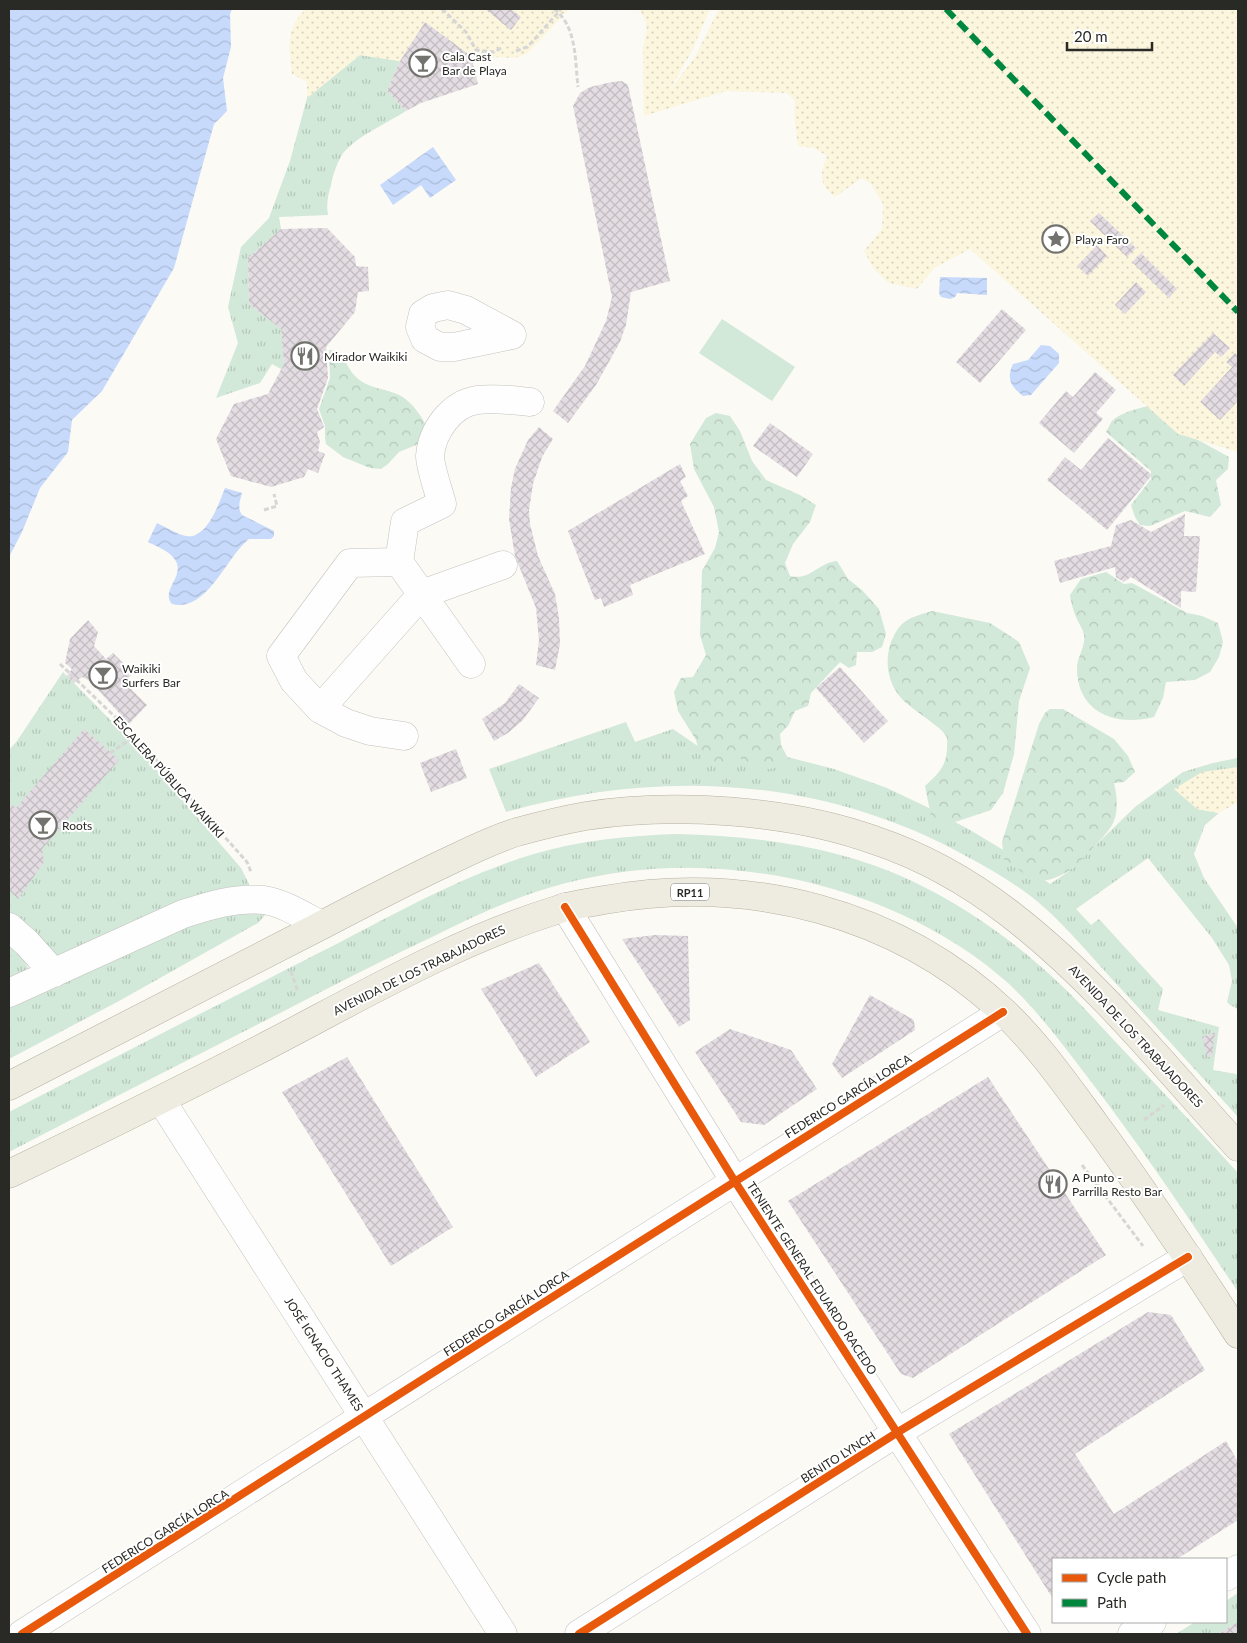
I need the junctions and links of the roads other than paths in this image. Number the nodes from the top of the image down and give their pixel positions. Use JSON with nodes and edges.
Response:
{"nodes":[{"id":1,"x":530,"y":402,"type":"dead end"},
{"id":2,"x":399,"y":562,"type":"junction"},
{"id":3,"x":503,"y":565,"type":"dead end"},
{"id":4,"x":422,"y":594,"type":"junction"},
{"id":5,"x":471,"y":664,"type":"dead end"},
{"id":6,"x":320,"y":709,"type":"junction"},
{"id":7,"x":404,"y":736,"type":"dead end"},
{"id":8,"x":564,"y":907,"type":"junction"},
{"id":9,"x":321,"y":925,"type":"junction"},
{"id":10,"x":9,"y":927,"type":"edge"},
{"id":11,"x":54,"y":973,"type":"junction"},
{"id":12,"x":9,"y":994,"type":"edge"},
{"id":13,"x":1003,"y":1012,"type":"junction"},
{"id":14,"x":9,"y":1086,"type":"edge"},
{"id":15,"x":161,"y":1100,"type":"junction"},
{"id":16,"x":1238,"y":1148,"type":"edge"},
{"id":17,"x":9,"y":1174,"type":"edge"},
{"id":18,"x":734,"y":1180,"type":"junction"},
{"id":19,"x":1188,"y":1257,"type":"junction"},
{"id":20,"x":1238,"y":1334,"type":"edge"},
{"id":21,"x":364,"y":1418,"type":"junction"},
{"id":22,"x":898,"y":1432,"type":"junction"},
{"id":23,"x":1238,"y":1569,"type":"edge"},
{"id":24,"x":1227,"y":1576,"type":"edge"},
{"id":25,"x":1150,"y":1623,"type":"edge"},
{"id":26,"x":22,"y":1634,"type":"edge"},
{"id":27,"x":503,"y":1634,"type":"edge"},
{"id":28,"x":579,"y":1634,"type":"edge"},
{"id":29,"x":1027,"y":1634,"type":"edge"},
{"id":30,"x":1132,"y":1634,"type":"edge"}],
"edges":[{"from":1,"to":2,"type":"street"},
{"from":2,"to":4,"type":"street"},
{"from":2,"to":6,"type":"street"},
{"from":3,"to":4,"type":"street"},
{"from":4,"to":5,"type":"street"},
{"from":4,"to":6,"type":"street"},
{"from":6,"to":7,"type":"street"},
{"from":8,"to":13,"type":"main road","name":"AVENIDA DE LOS TRABAJADORES","number":"RP11"},
{"from":8,"to":15,"type":"main road","name":"AVENIDA DE LOS TRABAJADORES","number":"RP11"},
{"from":8,"to":18,"type":"street","name":"TENIENTE GENERAL EDUARDO RACEDO"},
{"from":9,"to":11,"type":"street"},
{"from":9,"to":14,"type":"main road","name":"AVENIDA DE LOS TRABAJADORES"},
{"from":9,"to":16,"type":"main road","name":"AVENIDA DE LOS TRABAJADORES"},
{"from":10,"to":11,"type":"street"},
{"from":11,"to":12,"type":"street"},
{"from":13,"to":18,"type":"street","name":"FEDERICO GARCÍA LORCA"},
{"from":13,"to":19,"type":"main road","name":"AVENIDA DE LOS TRABAJADORES","number":"RP11"},
{"from":15,"to":17,"type":"main road","name":"AVENIDA DE LOS TRABAJADORES","number":"RP11"},
{"from":15,"to":21,"type":"street","name":"JOSÉ IGNACIO THAMES"},
{"from":18,"to":21,"type":"street","name":"FEDERICO GARCÍA LORCA"},
{"from":18,"to":22,"type":"street","name":"TENIENTE GENERAL EDUARDO RACEDO"},
{"from":19,"to":20,"type":"main road","name":"AVENIDA DE LOS TRABAJADORES","number":"RP11"},
{"from":19,"to":22,"type":"street","name":"BENITO LYNCH"},
{"from":21,"to":26,"type":"street","name":"FEDERICO GARCÍA LORCA"},
{"from":21,"to":27,"type":"street","name":"JOSÉ IGNACIO THAMES"},
{"from":22,"to":28,"type":"street","name":"BENITO LYNCH"},
{"from":22,"to":29,"type":"street","name":"TENIENTE GENERAL EDUARDO RACEDO"},
{"from":23,"to":24,"type":"street"},
{"from":25,"to":30,"type":"street"}]}
